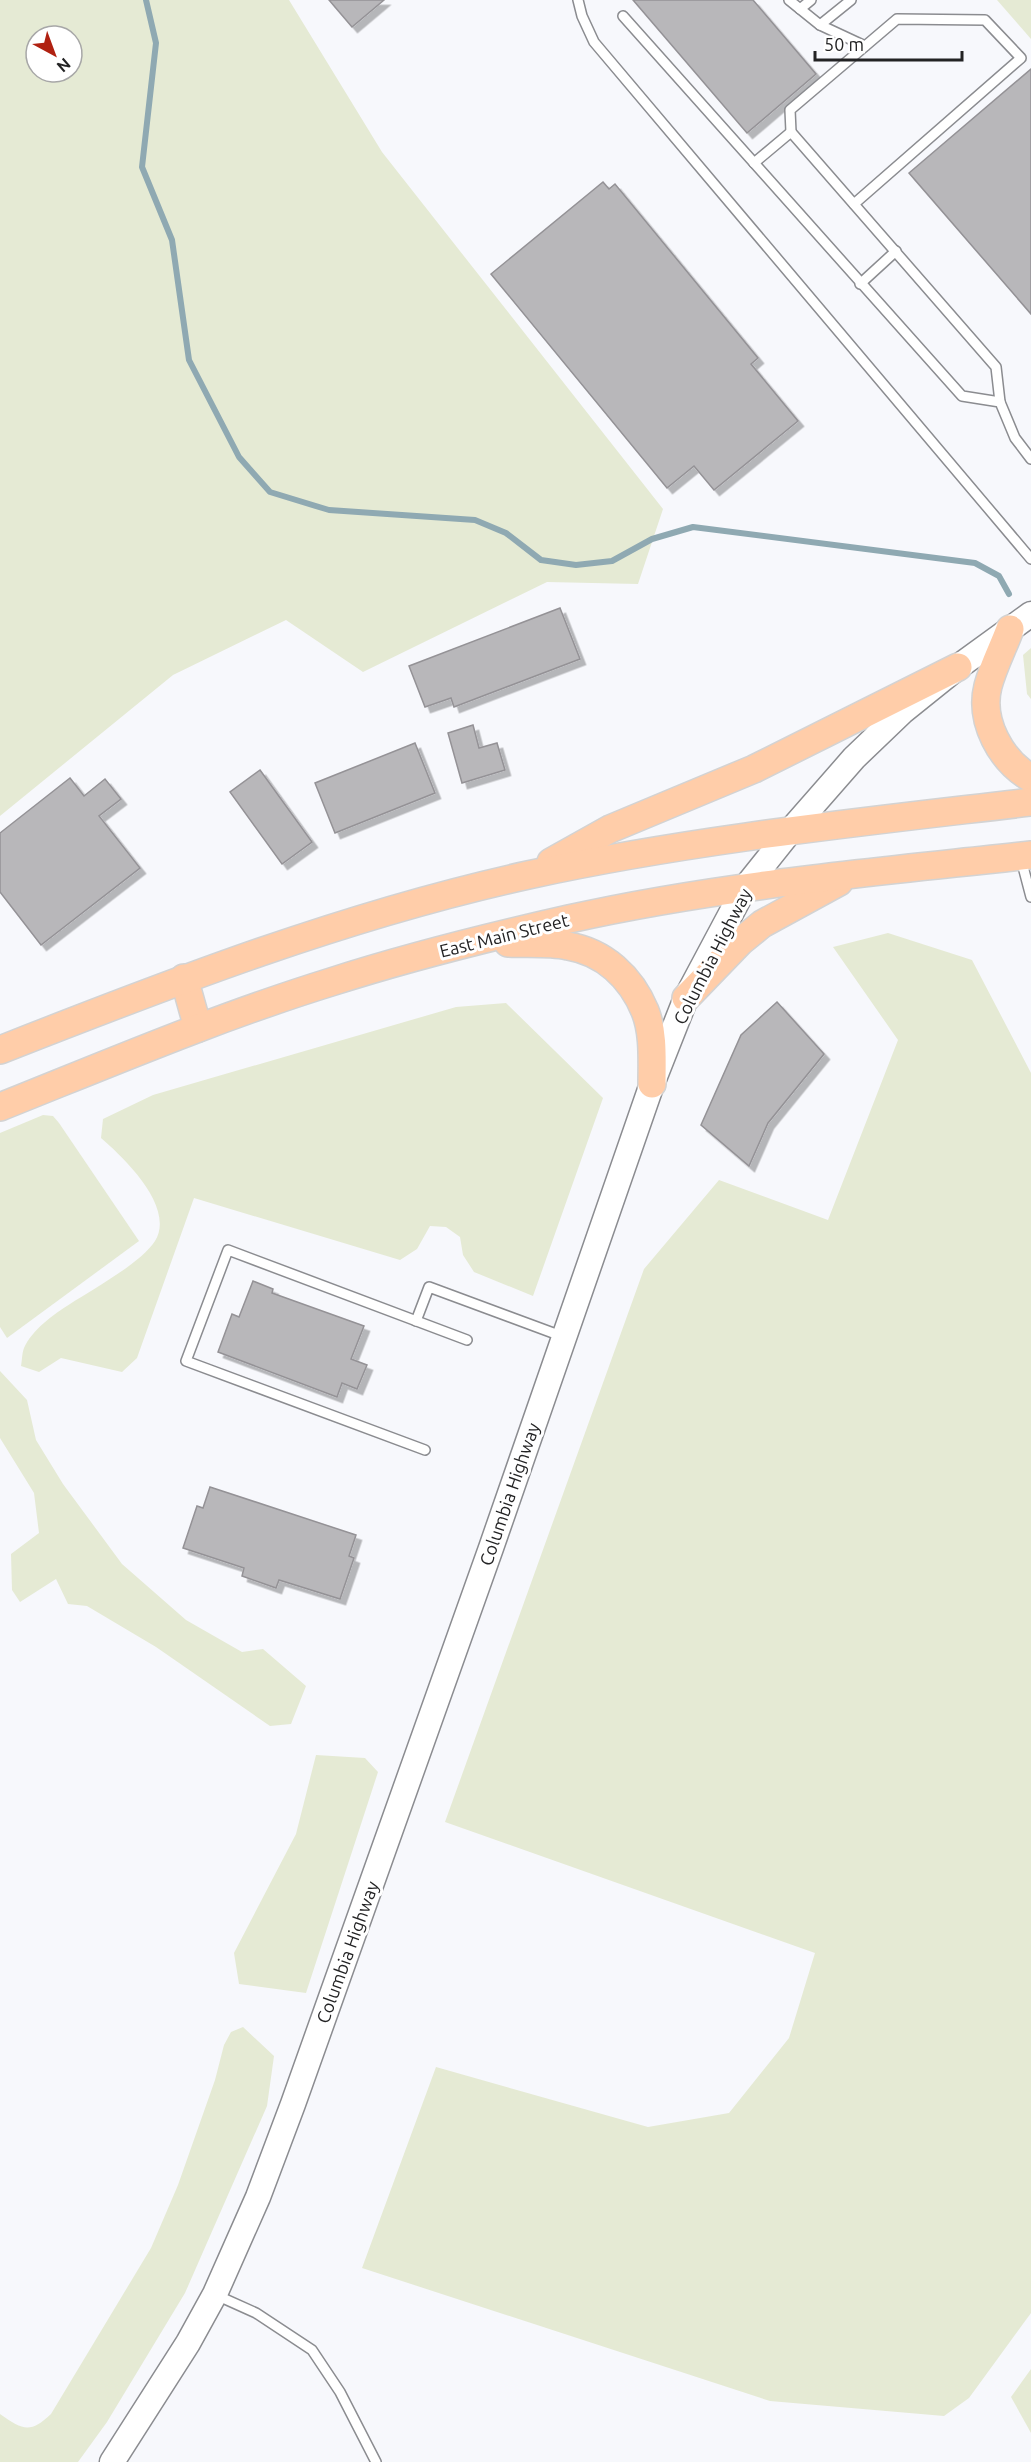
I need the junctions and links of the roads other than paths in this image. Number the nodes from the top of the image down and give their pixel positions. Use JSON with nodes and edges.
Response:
{"nodes":[{"id":1,"x":578,"y":0,"type":"edge"},
{"id":2,"x":789,"y":0,"type":"edge"},
{"id":3,"x":811,"y":0,"type":"edge"},
{"id":4,"x":850,"y":0,"type":"edge"},
{"id":5,"x":800,"y":9,"type":"junction"},
{"id":6,"x":623,"y":16,"type":"dead end"},
{"id":7,"x":820,"y":25,"type":"junction"},
{"id":8,"x":865,"y":46,"type":"junction"},
{"id":9,"x":791,"y":132,"type":"junction"},
{"id":10,"x":754,"y":163,"type":"junction"},
{"id":11,"x":854,"y":204,"type":"junction"},
{"id":12,"x":896,"y":251,"type":"junction"},
{"id":13,"x":860,"y":284,"type":"junction"},
{"id":14,"x":1000,"y":402,"type":"junction"},
{"id":15,"x":1031,"y":459,"type":"edge"},
{"id":16,"x":1031,"y":559,"type":"edge"},
{"id":17,"x":1020,"y":622,"type":"edge"},
{"id":18,"x":957,"y":667,"type":"junction"},
{"id":19,"x":1031,"y":778,"type":"edge"},
{"id":20,"x":1031,"y":802,"type":"edge"},
{"id":21,"x":791,"y":830,"type":"junction"},
{"id":22,"x":1026,"y":856,"type":"edge"},
{"id":23,"x":853,"y":875,"type":"junction"},
{"id":24,"x":526,"y":876,"type":"junction"},
{"id":25,"x":744,"y":889,"type":"junction"},
{"id":26,"x":1031,"y":897,"type":"edge"},
{"id":27,"x":474,"y":941,"type":"junction"},
{"id":28,"x":184,"y":978,"type":"junction"},
{"id":29,"x":686,"y":998,"type":"junction"},
{"id":30,"x":198,"y":1028,"type":"junction"},
{"id":31,"x":0,"y":1050,"type":"edge"},
{"id":32,"x":652,"y":1084,"type":"junction"},
{"id":33,"x":0,"y":1107,"type":"edge"},
{"id":34,"x":416,"y":1321,"type":"junction"},
{"id":35,"x":564,"y":1337,"type":"junction"},
{"id":36,"x":467,"y":1340,"type":"dead end"},
{"id":37,"x":425,"y":1450,"type":"dead end"},
{"id":38,"x":215,"y":2294,"type":"junction"},
{"id":39,"x":112,"y":2462,"type":"edge"},
{"id":40,"x":376,"y":2462,"type":"edge"}],
"edges":[{"from":1,"to":16,"type":"lane"},
{"from":2,"to":5,"type":"lane"},
{"from":3,"to":5,"type":"lane"},
{"from":4,"to":7,"type":"lane"},
{"from":5,"to":7,"type":"lane"},
{"from":6,"to":10,"type":"lane"},
{"from":7,"to":8,"type":"lane"},
{"from":8,"to":9,"type":"lane"},
{"from":8,"to":11,"type":"lane"},
{"from":9,"to":10,"type":"lane"},
{"from":9,"to":11,"type":"lane"},
{"from":10,"to":13,"type":"lane"},
{"from":11,"to":12,"type":"lane"},
{"from":12,"to":13,"type":"lane"},
{"from":12,"to":14,"type":"lane"},
{"from":13,"to":14,"type":"lane"},
{"from":14,"to":15,"type":"lane"},
{"from":17,"to":18,"type":"main road","name":"Columbia Highway"},
{"from":17,"to":19,"type":"main road"},
{"from":18,"to":21,"type":"main road","name":"Columbia Highway"},
{"from":18,"to":24,"type":"main road"},
{"from":20,"to":21,"type":"main road"},
{"from":21,"to":24,"type":"main road"},
{"from":21,"to":25,"type":"main road","name":"Columbia Highway"},
{"from":22,"to":23,"type":"main road","name":"East Main Street"},
{"from":22,"to":26,"type":"lane"},
{"from":23,"to":25,"type":"main road","name":"East Main Street"},
{"from":23,"to":29,"type":"main road"},
{"from":24,"to":28,"type":"main road"},
{"from":25,"to":27,"type":"main road","name":"East Main Street"},
{"from":25,"to":29,"type":"main road","name":"Columbia Highway"},
{"from":27,"to":30,"type":"main road","name":"East Main Street"},
{"from":27,"to":32,"type":"main road"},
{"from":28,"to":30,"type":"main road"},
{"from":28,"to":31,"type":"main road"},
{"from":29,"to":32,"type":"main road","name":"Columbia Highway"},
{"from":30,"to":33,"type":"main road","name":"East Main Street"},
{"from":32,"to":35,"type":"main road","name":"Columbia Highway"},
{"from":34,"to":35,"type":"lane"},
{"from":34,"to":36,"type":"lane"},
{"from":34,"to":37,"type":"lane"},
{"from":35,"to":38,"type":"main road","name":"Columbia Highway"},
{"from":38,"to":39,"type":"main road","name":"Columbia Highway"},
{"from":38,"to":40,"type":"lane"}]}
